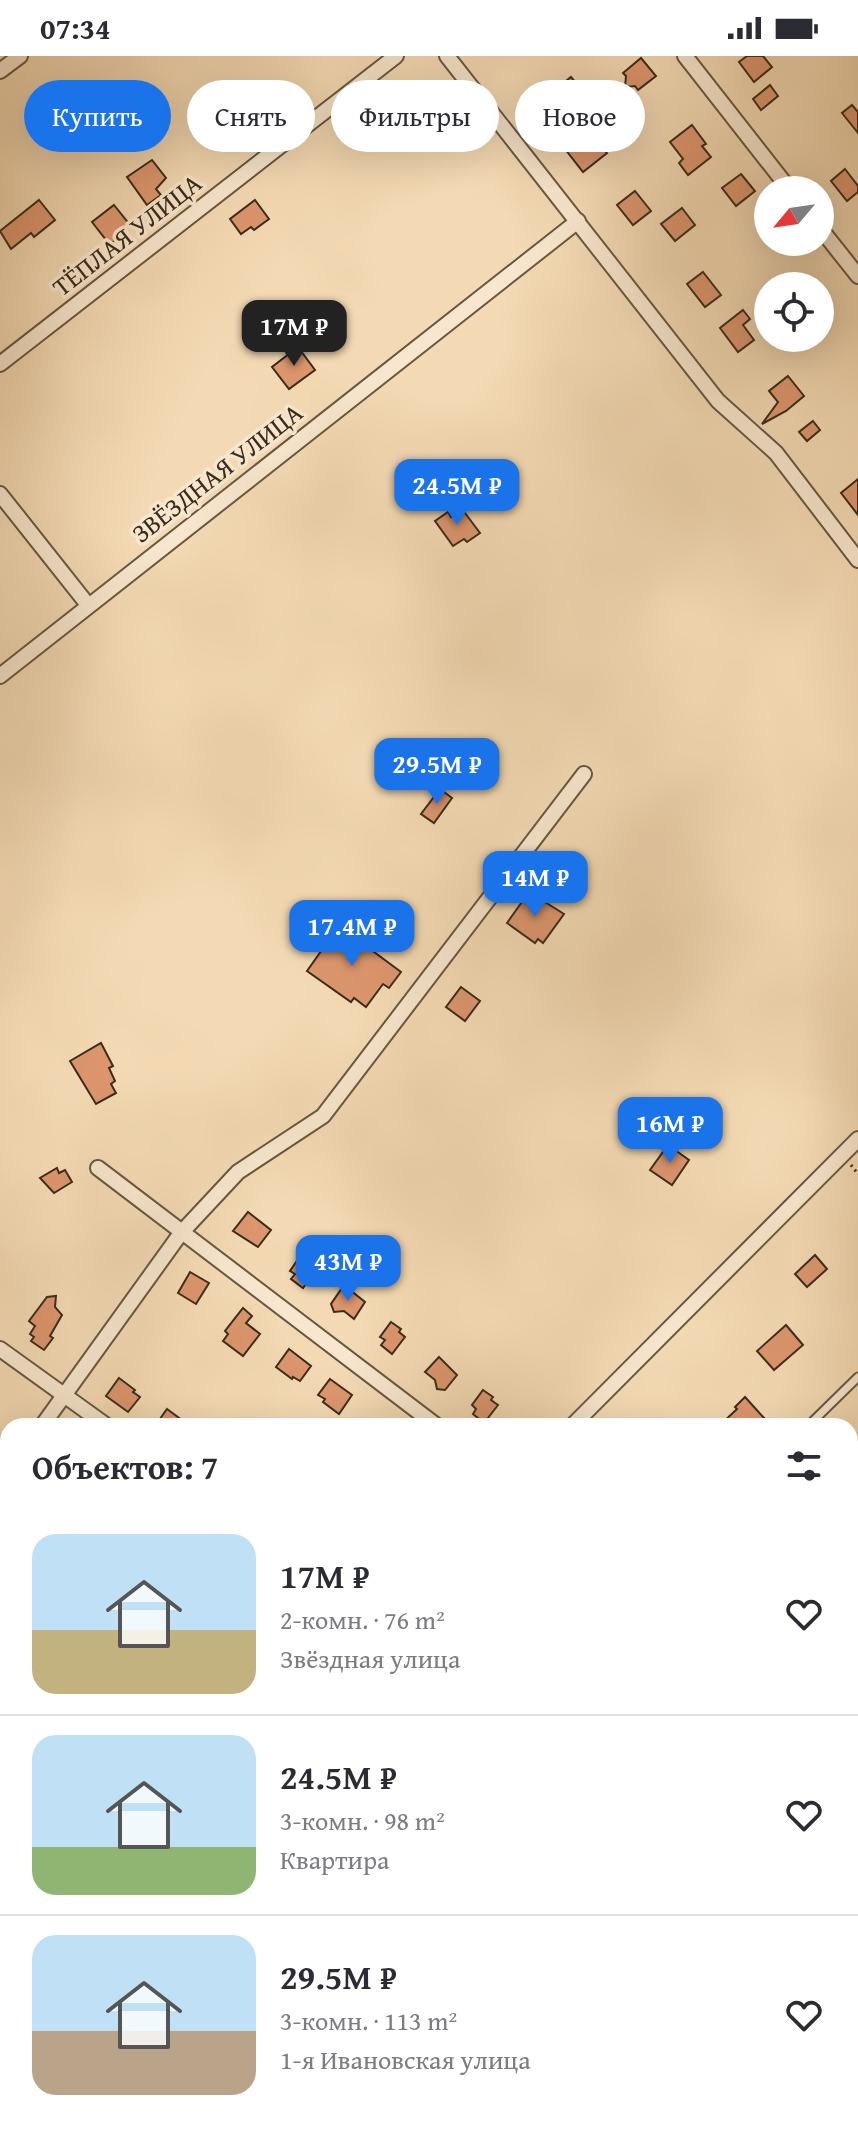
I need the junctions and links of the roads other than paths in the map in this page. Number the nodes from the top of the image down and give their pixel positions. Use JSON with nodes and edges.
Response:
{"nodes":[{"id":1,"x":20,"y":56,"type":"edge"},
{"id":2,"x":396,"y":56,"type":"edge"},
{"id":3,"x":447,"y":56,"type":"edge"},
{"id":4,"x":685,"y":56,"type":"edge"},
{"id":5,"x":0,"y":71,"type":"edge"},
{"id":6,"x":779,"y":176,"type":"edge"},
{"id":7,"x":578,"y":221,"type":"junction"},
{"id":8,"x":834,"y":246,"type":"edge"},
{"id":9,"x":858,"y":276,"type":"edge"},
{"id":10,"x":0,"y":364,"type":"edge"},
{"id":11,"x":0,"y":494,"type":"edge"},
{"id":12,"x":858,"y":560,"type":"edge"},
{"id":13,"x":88,"y":605,"type":"junction"},
{"id":14,"x":0,"y":676,"type":"edge"},
{"id":15,"x":584,"y":774,"type":"dead end"},
{"id":16,"x":858,"y":1139,"type":"edge"},
{"id":17,"x":98,"y":1168,"type":"dead end"},
{"id":18,"x":181,"y":1233,"type":"junction"},
{"id":19,"x":0,"y":1349,"type":"edge"},
{"id":20,"x":858,"y":1377,"type":"edge"},
{"id":21,"x":66,"y":1395,"type":"junction"},
{"id":22,"x":48,"y":1418,"type":"edge"},
{"id":23,"x":96,"y":1418,"type":"edge"},
{"id":24,"x":426,"y":1418,"type":"edge"},
{"id":25,"x":580,"y":1418,"type":"edge"},
{"id":26,"x":816,"y":1418,"type":"edge"}],
"edges":[{"from":1,"to":5,"type":"street"},
{"from":2,"to":10,"type":"street","name":"ТЁПЛАЯ УЛИЦА"},
{"from":3,"to":7,"type":"street"},
{"from":4,"to":6,"type":"street"},
{"from":7,"to":12,"type":"street"},
{"from":7,"to":13,"type":"street","name":"ЗВЁЗДНАЯ УЛИЦА"},
{"from":8,"to":9,"type":"street"},
{"from":11,"to":13,"type":"street"},
{"from":13,"to":14,"type":"street","name":"ЗВЁЗДНАЯ УЛИЦА"},
{"from":15,"to":18,"type":"street"},
{"from":16,"to":25,"type":"street"},
{"from":17,"to":18,"type":"street"},
{"from":18,"to":21,"type":"street"},
{"from":18,"to":24,"type":"street"},
{"from":19,"to":21,"type":"street"},
{"from":20,"to":26,"type":"lane"},
{"from":21,"to":22,"type":"street"},
{"from":21,"to":23,"type":"street"}]}
